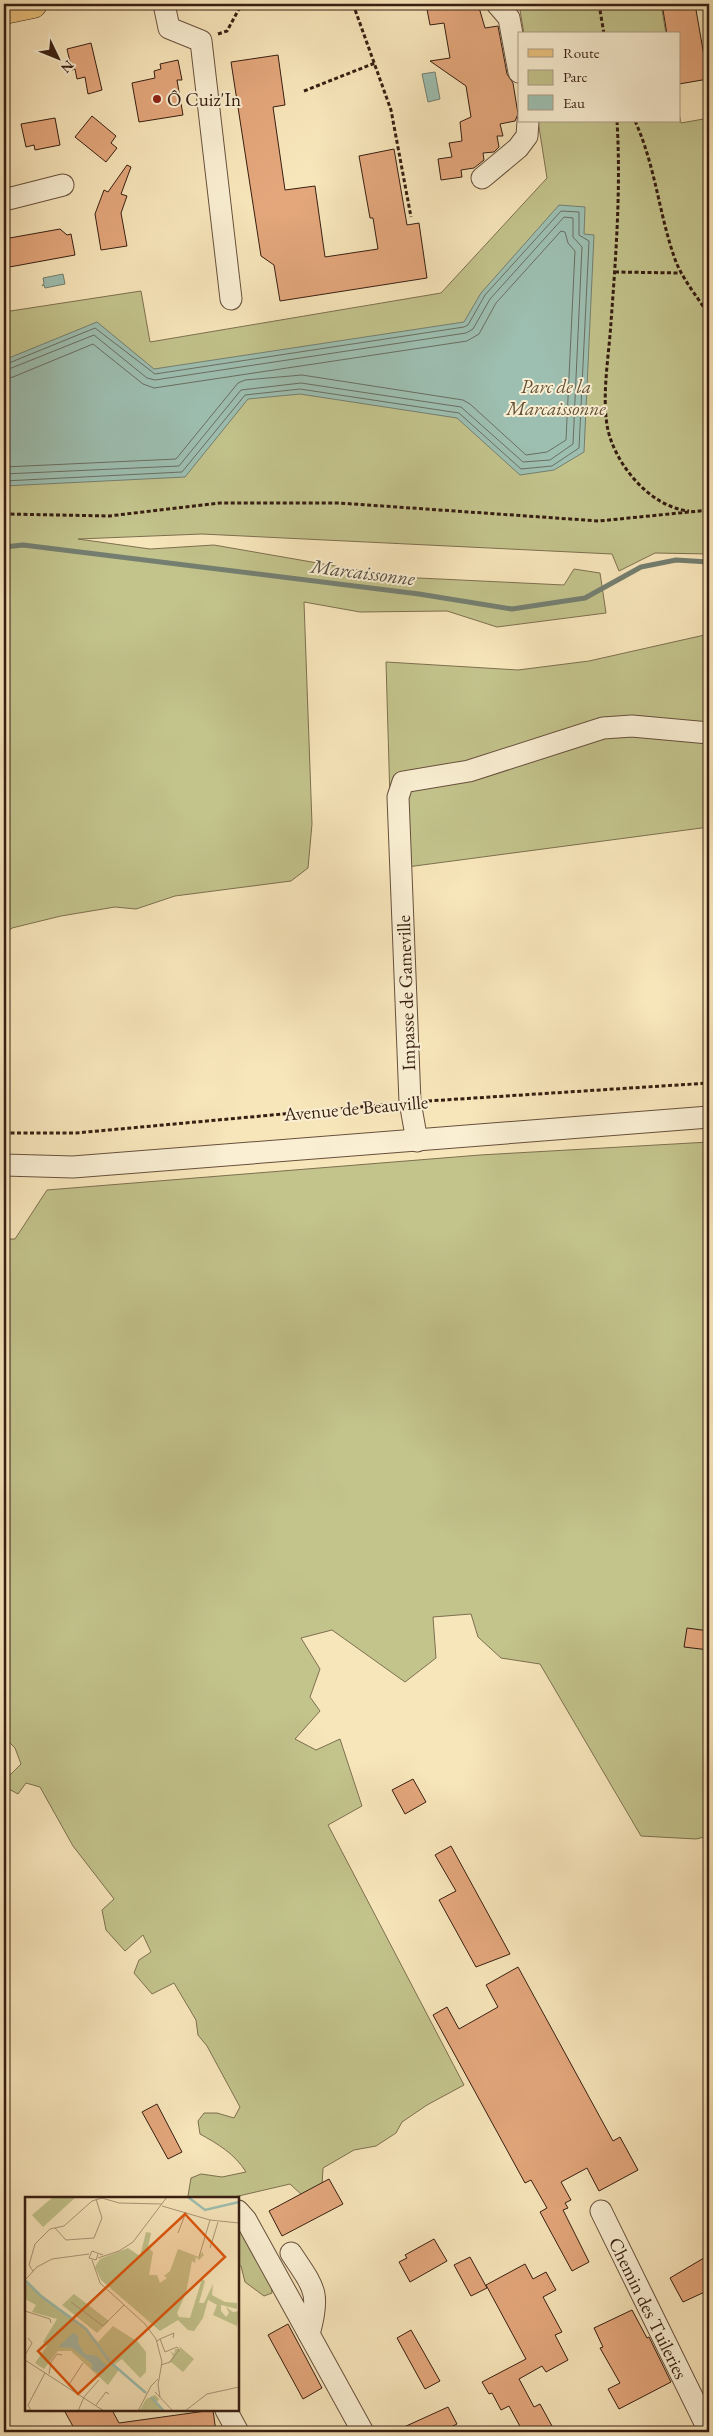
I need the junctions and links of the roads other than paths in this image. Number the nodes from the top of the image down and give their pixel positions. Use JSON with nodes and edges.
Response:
{"nodes":[{"id":1,"x":33,"y":4,"type":"edge"},
{"id":2,"x":164,"y":4,"type":"edge"},
{"id":3,"x":498,"y":4,"type":"edge"},
{"id":4,"x":4,"y":10,"type":"edge"},
{"id":5,"x":518,"y":67,"type":"edge"},
{"id":6,"x":528,"y":122,"type":"edge"},
{"id":7,"x":482,"y":178,"type":"dead end"},
{"id":8,"x":63,"y":185,"type":"dead end"},
{"id":9,"x":4,"y":200,"type":"edge"},
{"id":10,"x":231,"y":299,"type":"dead end"},
{"id":11,"x":709,"y":733,"type":"edge"},
{"id":12,"x":709,"y":1118,"type":"edge"},
{"id":13,"x":416,"y":1141,"type":"junction"},
{"id":14,"x":4,"y":1164,"type":"edge"},
{"id":15,"x":601,"y":2211,"type":"dead end"},
{"id":16,"x":239,"y":2212,"type":"edge"},
{"id":17,"x":291,"y":2253,"type":"dead end"},
{"id":18,"x":309,"y":2334,"type":"junction"},
{"id":19,"x":227,"y":2411,"type":"edge"},
{"id":20,"x":709,"y":2431,"type":"edge"},
{"id":21,"x":238,"y":2432,"type":"edge"},
{"id":22,"x":363,"y":2432,"type":"edge"}],
"edges":[{"from":1,"to":4,"type":"main road"},
{"from":2,"to":10,"type":"street"},
{"from":3,"to":5,"type":"street"},
{"from":6,"to":7,"type":"street"},
{"from":8,"to":9,"type":"street"},
{"from":11,"to":13,"type":"street","name":"Impasse de Gameville"},
{"from":12,"to":13,"type":"street","name":"Avenue de Beauville"},
{"from":13,"to":14,"type":"street","name":"Avenue de Beauville"},
{"from":15,"to":20,"type":"street","name":"Chemin des Tuileries"},
{"from":16,"to":18,"type":"street"},
{"from":17,"to":18,"type":"street"},
{"from":18,"to":22,"type":"street"},
{"from":19,"to":21,"type":"street"}]}
